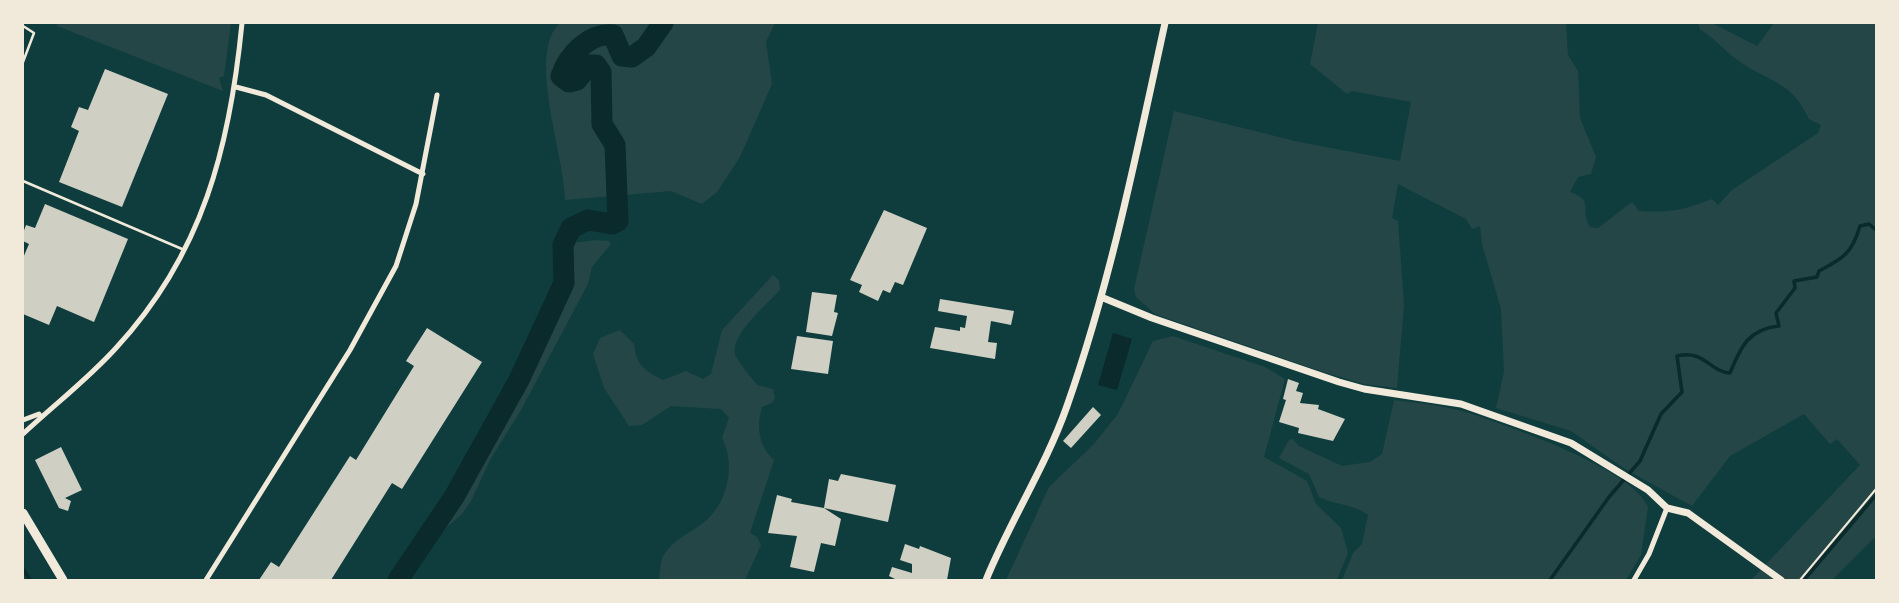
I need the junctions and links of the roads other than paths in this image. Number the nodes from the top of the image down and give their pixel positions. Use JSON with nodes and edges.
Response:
{"nodes":[{"id":1,"x":242,"y":23,"type":"edge"},
{"id":2,"x":1165,"y":23,"type":"edge"},
{"id":3,"x":23,"y":26,"type":"edge"},
{"id":4,"x":23,"y":62,"type":"edge"},
{"id":5,"x":236,"y":87,"type":"junction"},
{"id":6,"x":437,"y":95,"type":"dead end"},
{"id":7,"x":423,"y":174,"type":"junction"},
{"id":8,"x":23,"y":181,"type":"edge"},
{"id":9,"x":185,"y":251,"type":"junction"},
{"id":10,"x":1101,"y":296,"type":"junction"},
{"id":11,"x":45,"y":411,"type":"junction"},
{"id":12,"x":23,"y":421,"type":"edge"},
{"id":13,"x":23,"y":434,"type":"edge"},
{"id":14,"x":1667,"y":509,"type":"junction"},
{"id":15,"x":23,"y":513,"type":"edge"},
{"id":16,"x":1779,"y":579,"type":"edge"},
{"id":17,"x":63,"y":580,"type":"edge"},
{"id":18,"x":206,"y":580,"type":"edge"},
{"id":19,"x":986,"y":580,"type":"edge"},
{"id":20,"x":1634,"y":580,"type":"edge"}],
"edges":[{"from":1,"to":5,"type":"street"},
{"from":2,"to":10,"type":"street"},
{"from":3,"to":4,"type":"lane"},
{"from":5,"to":7,"type":"street"},
{"from":5,"to":9,"type":"street"},
{"from":6,"to":7,"type":"street"},
{"from":7,"to":18,"type":"street"},
{"from":8,"to":9,"type":"lane"},
{"from":9,"to":11,"type":"street"},
{"from":10,"to":14,"type":"street"},
{"from":10,"to":19,"type":"street"},
{"from":11,"to":12,"type":"street"},
{"from":11,"to":13,"type":"street"},
{"from":14,"to":16,"type":"street"},
{"from":14,"to":20,"type":"street"},
{"from":15,"to":17,"type":"main road"}]}
